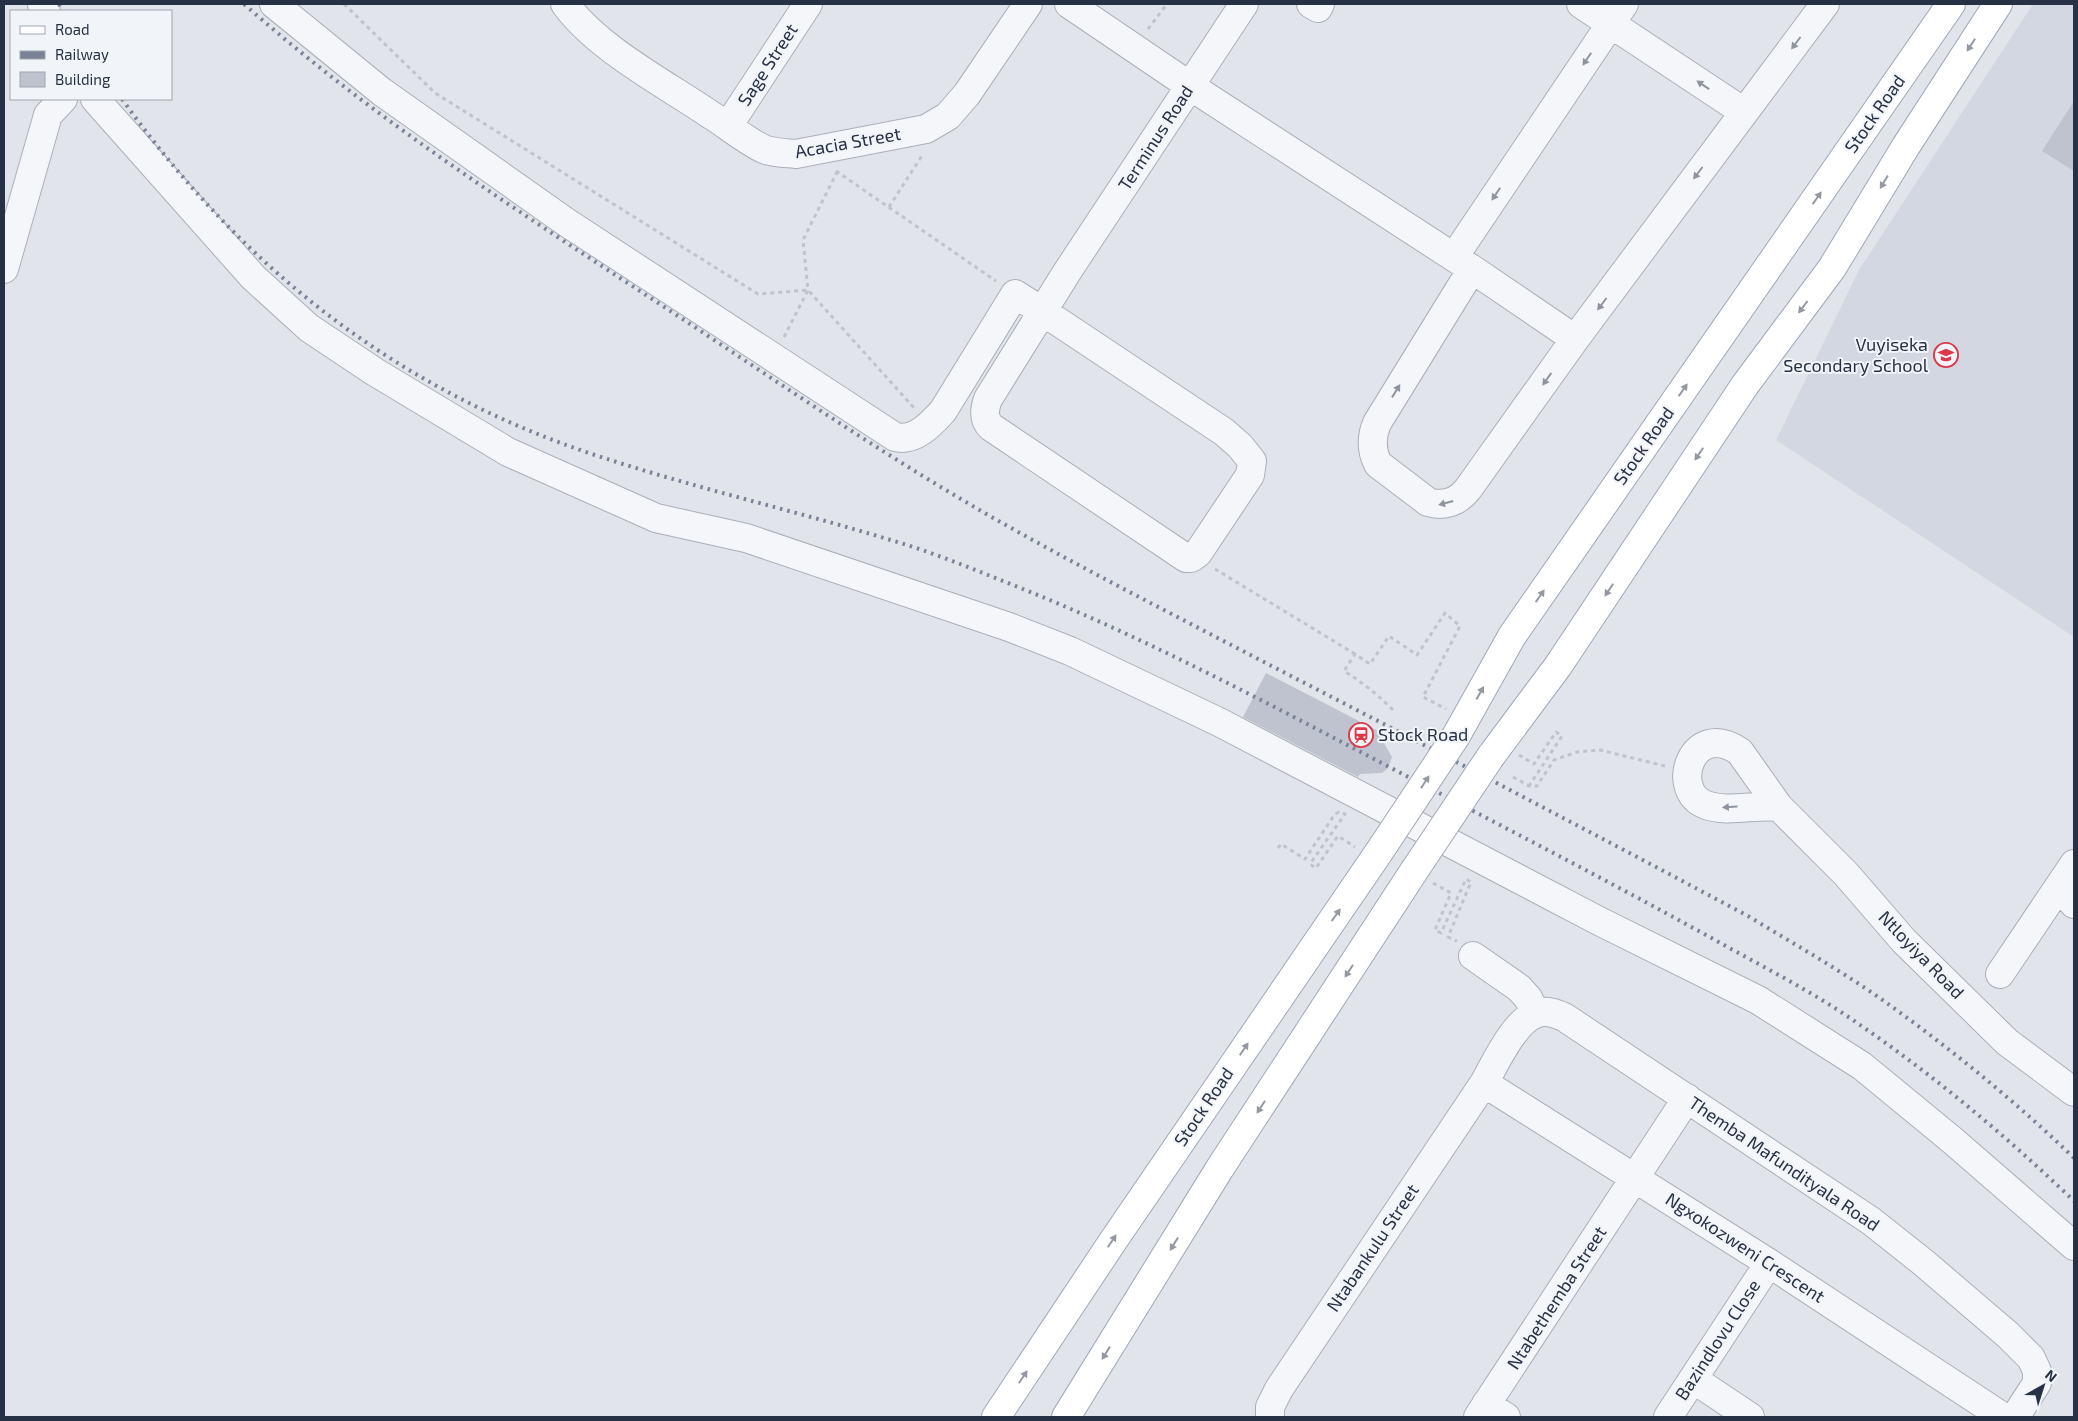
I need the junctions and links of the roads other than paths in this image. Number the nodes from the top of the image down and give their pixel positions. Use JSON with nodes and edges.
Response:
{"nodes":[{"id":1,"x":274,"y":4,"type":"edge"},
{"id":2,"x":808,"y":4,"type":"edge"},
{"id":3,"x":1028,"y":4,"type":"edge"},
{"id":4,"x":1069,"y":4,"type":"edge"},
{"id":5,"x":1244,"y":4,"type":"edge"},
{"id":6,"x":1311,"y":4,"type":"edge"},
{"id":7,"x":1320,"y":4,"type":"edge"},
{"id":8,"x":1581,"y":4,"type":"edge"},
{"id":9,"x":1825,"y":4,"type":"edge"},
{"id":10,"x":1951,"y":4,"type":"edge"},
{"id":11,"x":1998,"y":4,"type":"edge"},
{"id":12,"x":576,"y":9,"type":"edge"},
{"id":13,"x":1617,"y":14,"type":"edge"},
{"id":14,"x":1190,"y":86,"type":"junction"},
{"id":15,"x":62,"y":100,"type":"edge"},
{"id":16,"x":97,"y":100,"type":"edge"},
{"id":17,"x":1744,"y":112,"type":"junction"},
{"id":18,"x":728,"y":126,"type":"junction"},
{"id":19,"x":1463,"y":263,"type":"junction"},
{"id":20,"x":4,"y":270,"type":"edge"},
{"id":21,"x":1042,"y":311,"type":"junction"},
{"id":22,"x":1575,"y":339,"type":"junction"},
{"id":23,"x":1778,"y":807,"type":"dead end"},
{"id":24,"x":2074,"y":864,"type":"edge"},
{"id":25,"x":2067,"y":896,"type":"edge"},
{"id":26,"x":1465,"y":949,"type":"road end"},
{"id":27,"x":2000,"y":974,"type":"dead end"},
{"id":28,"x":1536,"y":1013,"type":"junction"},
{"id":29,"x":1484,"y":1083,"type":"junction"},
{"id":30,"x":2074,"y":1092,"type":"edge"},
{"id":31,"x":1687,"y":1098,"type":"junction"},
{"id":32,"x":1636,"y":1178,"type":"junction"},
{"id":33,"x":2074,"y":1246,"type":"edge"},
{"id":34,"x":1769,"y":1263,"type":"junction"},
{"id":35,"x":1693,"y":1379,"type":"junction"},
{"id":36,"x":1490,"y":1413,"type":"edge"},
{"id":37,"x":996,"y":1417,"type":"edge"},
{"id":38,"x":1066,"y":1417,"type":"edge"},
{"id":39,"x":1270,"y":1417,"type":"edge"},
{"id":40,"x":1668,"y":1417,"type":"edge"},
{"id":41,"x":1750,"y":1417,"type":"edge"},
{"id":42,"x":2003,"y":1417,"type":"edge"},
{"id":43,"x":2016,"y":1417,"type":"edge"}],
"edges":[{"from":1,"to":21,"type":"street"},
{"from":2,"to":18,"type":"street","name":"Sage Street"},
{"from":3,"to":18,"type":"street","name":"Acacia Street"},
{"from":4,"to":14,"type":"street"},
{"from":5,"to":14,"type":"street","name":"Terminus Road"},
{"from":6,"to":7,"type":"street"},
{"from":8,"to":13,"type":"street"},
{"from":9,"to":17,"type":"street","one_way":true},
{"from":37,"to":10,"type":"main road","name":"Stock Road","one_way":true,"bridge":true},
{"from":11,"to":38,"type":"main road","one_way":true,"bridge":true},
{"from":12,"to":18,"type":"street","name":"Acacia Street"},
{"from":17,"to":13,"type":"street","one_way":true},
{"from":13,"to":19,"type":"street","one_way":true},
{"from":14,"to":19,"type":"street"},
{"from":14,"to":21,"type":"street","name":"Terminus Road"},
{"from":15,"to":20,"type":"street"},
{"from":16,"to":33,"type":"street"},
{"from":17,"to":22,"type":"street","one_way":true},
{"from":19,"to":22,"type":"street"},
{"from":22,"to":19,"type":"street","one_way":true},
{"from":21,"to":21,"type":"street"},
{"from":23,"to":30,"type":"street","name":"Ntloyiya Road"},
{"from":24,"to":25,"type":"street"},
{"from":25,"to":27,"type":"street"},
{"from":26,"to":28,"type":"street"},
{"from":28,"to":29,"type":"street"},
{"from":28,"to":31,"type":"street","name":"Themba Mafundityala Road"},
{"from":29,"to":32,"type":"street","name":"Ngxokozweni Crescent"},
{"from":29,"to":39,"type":"street","name":"Ntabankulu Street"},
{"from":31,"to":32,"type":"street","name":"Ntabethemba Street"},
{"from":31,"to":43,"type":"street","name":"Themba Mafundityala Road"},
{"from":32,"to":34,"type":"street","name":"Ngxokozweni Crescent"},
{"from":32,"to":36,"type":"street","name":"Ntabethemba Street"},
{"from":34,"to":35,"type":"street","name":"Bazindlovu Close"},
{"from":34,"to":42,"type":"street","name":"Ngxokozweni Crescent"},
{"from":35,"to":40,"type":"street","name":"Bazindlovu Close"},
{"from":35,"to":41,"type":"street"}]}
